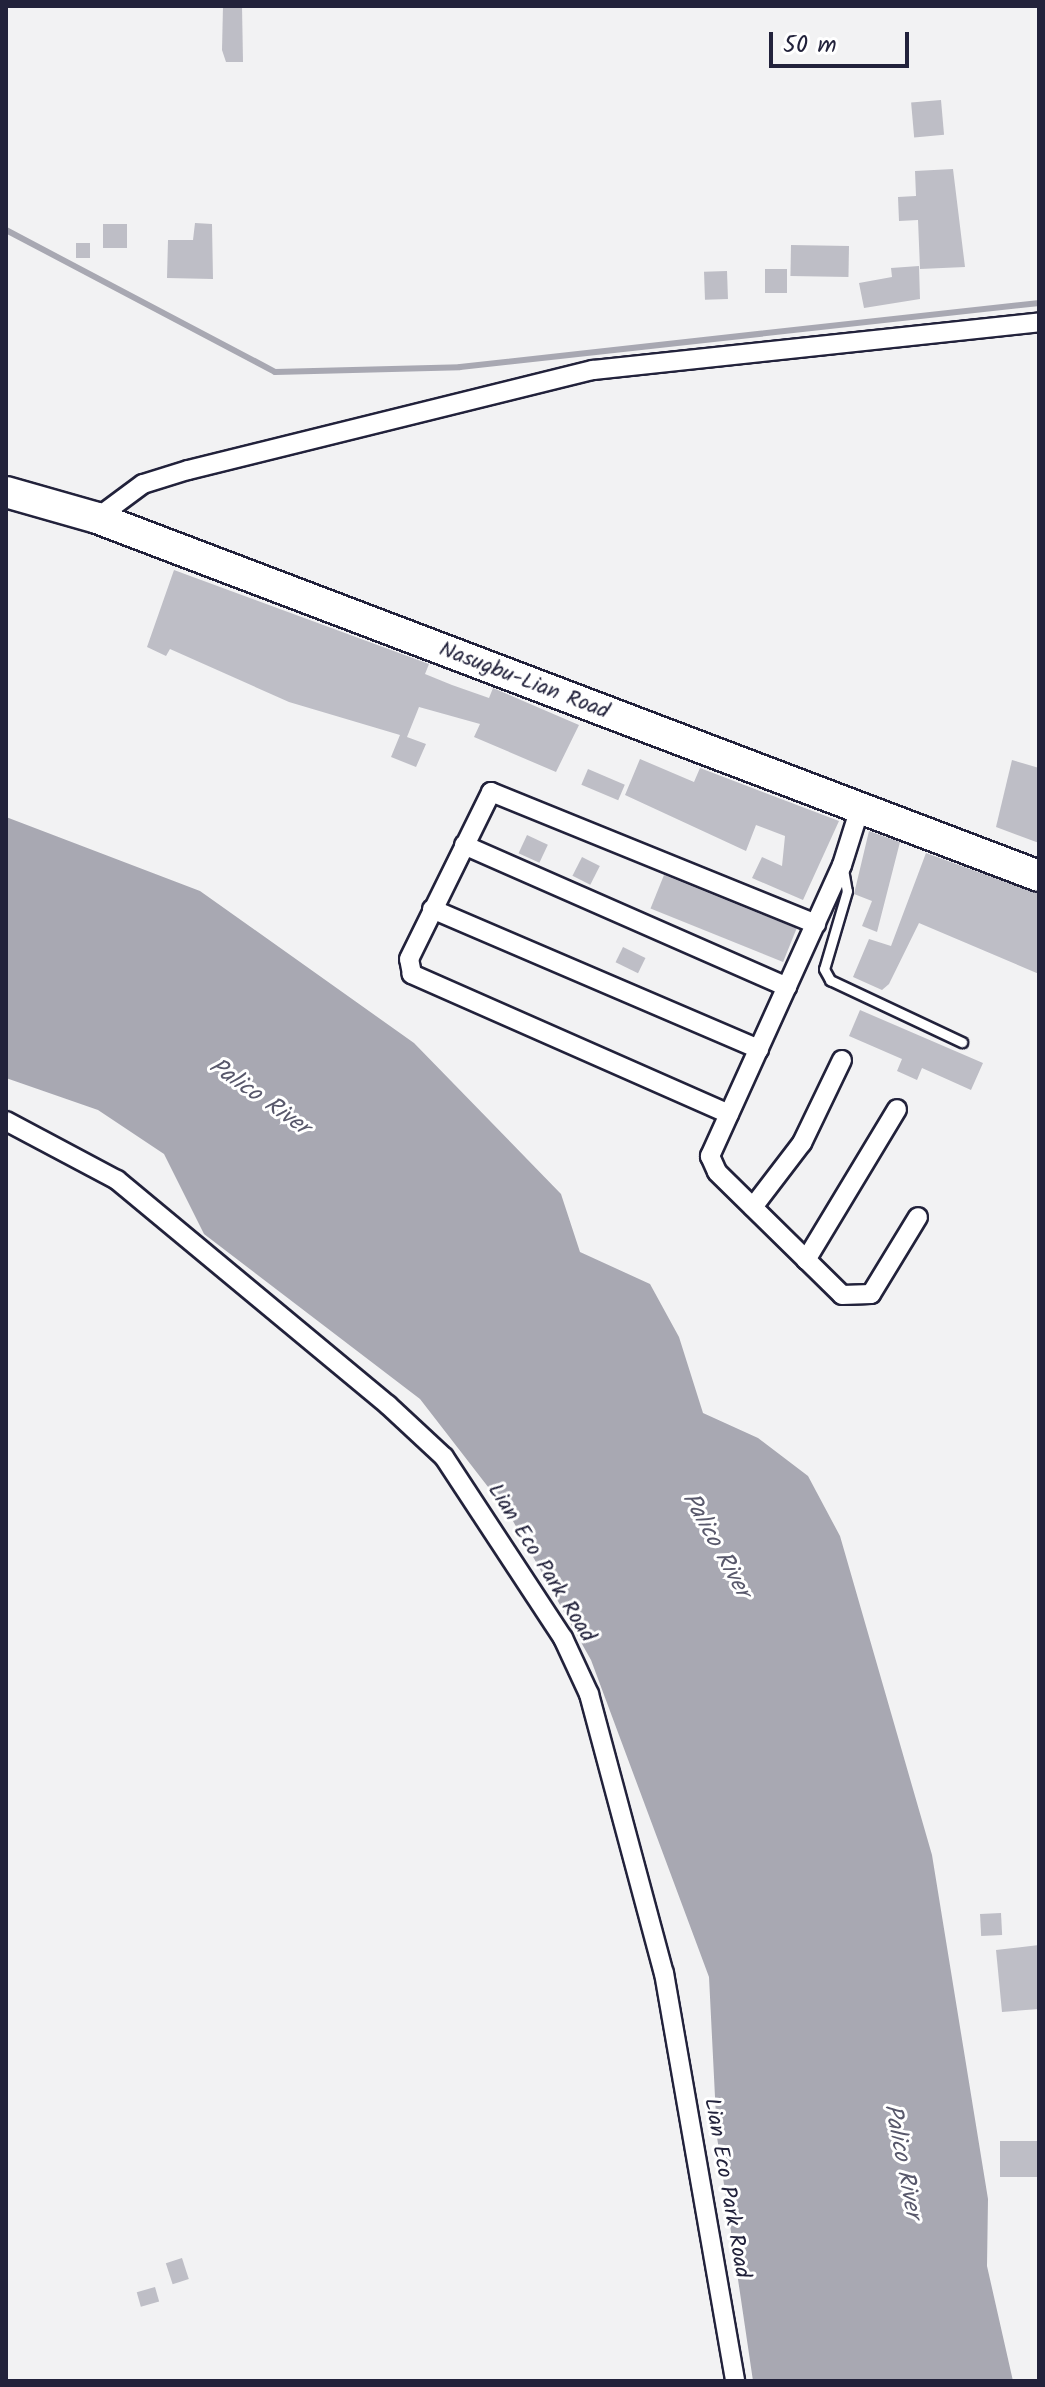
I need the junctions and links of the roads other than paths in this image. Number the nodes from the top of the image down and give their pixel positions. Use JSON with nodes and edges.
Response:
{"nodes":[{"id":1,"x":1039,"y":322,"type":"edge"},
{"id":2,"x":6,"y":492,"type":"edge"},
{"id":3,"x":97,"y":518,"type":"junction"},
{"id":4,"x":860,"y":808,"type":"junction"},
{"id":5,"x":464,"y":845,"type":"junction"},
{"id":6,"x":842,"y":865,"type":"junction"},
{"id":7,"x":1039,"y":876,"type":"edge"},
{"id":8,"x":432,"y":909,"type":"junction"},
{"id":9,"x":816,"y":924,"type":"junction"},
{"id":10,"x":787,"y":987,"type":"junction"},
{"id":11,"x":962,"y":1042,"type":"dead end"},
{"id":12,"x":759,"y":1049,"type":"junction"},
{"id":13,"x":842,"y":1060,"type":"dead end"},
{"id":14,"x":897,"y":1109,"type":"dead end"},
{"id":15,"x":729,"y":1114,"type":"junction"},
{"id":16,"x":6,"y":1121,"type":"edge"},
{"id":17,"x":753,"y":1207,"type":"junction"},
{"id":18,"x":918,"y":1217,"type":"dead end"},
{"id":19,"x":806,"y":1260,"type":"junction"},
{"id":20,"x":735,"y":2381,"type":"edge"}],
"edges":[{"from":1,"to":3,"type":"street"},
{"from":2,"to":3,"type":"main road","name":"Nasugbu-Lian Road"},
{"from":3,"to":4,"type":"main road","name":"Nasugbu-Lian Road"},
{"from":4,"to":6,"type":"street"},
{"from":4,"to":7,"type":"main road","name":"Nasugbu-Lian Road"},
{"from":5,"to":8,"type":"street"},
{"from":5,"to":9,"type":"street"},
{"from":5,"to":10,"type":"street"},
{"from":6,"to":9,"type":"street"},
{"from":6,"to":11,"type":"lane"},
{"from":8,"to":12,"type":"street"},
{"from":8,"to":15,"type":"street"},
{"from":9,"to":10,"type":"street"},
{"from":10,"to":12,"type":"street"},
{"from":12,"to":15,"type":"street"},
{"from":13,"to":17,"type":"street"},
{"from":14,"to":19,"type":"street"},
{"from":15,"to":17,"type":"street"},
{"from":16,"to":20,"type":"street","name":"Lian Eco Park Road"},
{"from":17,"to":19,"type":"street"},
{"from":18,"to":19,"type":"street"}]}
